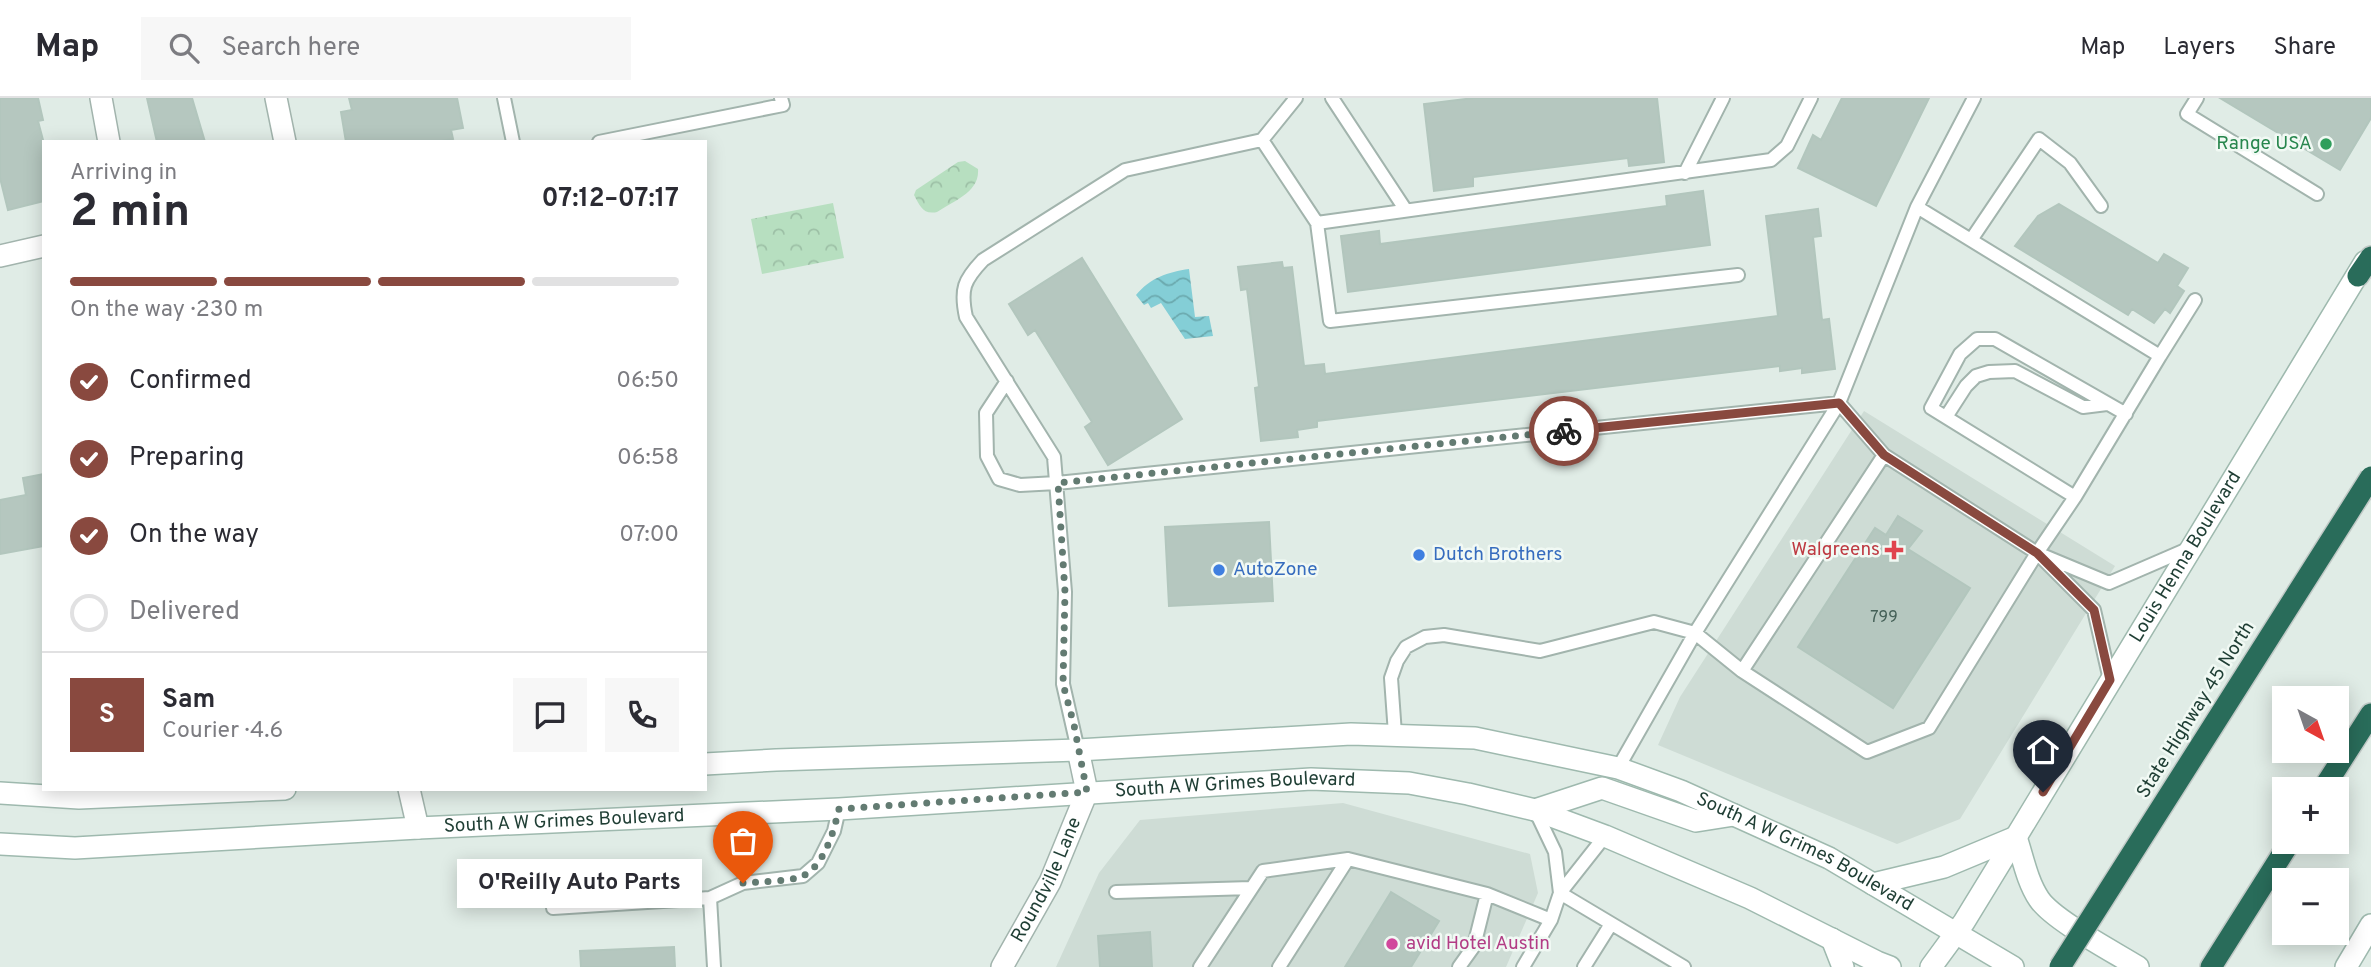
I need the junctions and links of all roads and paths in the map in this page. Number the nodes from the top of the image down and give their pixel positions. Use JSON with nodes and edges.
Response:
{"nodes":[{"id":1,"x":101,"y":98,"type":"edge"},
{"id":2,"x":276,"y":98,"type":"edge"},
{"id":3,"x":504,"y":98,"type":"edge"},
{"id":4,"x":781,"y":98,"type":"edge"},
{"id":5,"x":1296,"y":98,"type":"edge"},
{"id":6,"x":1332,"y":98,"type":"edge"},
{"id":7,"x":1723,"y":98,"type":"edge"},
{"id":8,"x":1811,"y":98,"type":"edge"},
{"id":9,"x":1975,"y":98,"type":"edge"},
{"id":10,"x":2197,"y":98,"type":"edge"},
{"id":11,"x":109,"y":140,"type":"edge"},
{"id":12,"x":285,"y":140,"type":"edge"},
{"id":13,"x":513,"y":140,"type":"edge"},
{"id":14,"x":609,"y":140,"type":"edge"},
{"id":15,"x":1262,"y":140,"type":"junction"},
{"id":16,"x":1685,"y":173,"type":"junction"},
{"id":17,"x":2317,"y":194,"type":"dead end"},
{"id":18,"x":1917,"y":206,"type":"junction"},
{"id":19,"x":2101,"y":206,"type":"dead end"},
{"id":20,"x":1405,"y":209,"type":"junction"},
{"id":21,"x":1317,"y":223,"type":"junction"},
{"id":22,"x":1971,"y":240,"type":"junction"},
{"id":23,"x":42,"y":246,"type":"edge"},
{"id":24,"x":2371,"y":251,"type":"edge"},
{"id":25,"x":0,"y":256,"type":"edge"},
{"id":26,"x":2371,"y":257,"type":"edge"},
{"id":27,"x":1738,"y":275,"type":"dead end"},
{"id":28,"x":2358,"y":276,"type":"junction"},
{"id":29,"x":2195,"y":300,"type":"dead end"},
{"id":30,"x":2160,"y":356,"type":"junction"},
{"id":31,"x":1007,"y":381,"type":"junction"},
{"id":32,"x":1839,"y":403,"type":"junction"},
{"id":33,"x":2107,"y":404,"type":"junction"},
{"id":34,"x":2126,"y":414,"type":"junction"},
{"id":35,"x":1946,"y":417,"type":"junction"},
{"id":36,"x":1884,"y":455,"type":"junction"},
{"id":37,"x":2371,"y":477,"type":"edge"},
{"id":38,"x":1058,"y":483,"type":"junction"},
{"id":39,"x":2075,"y":497,"type":"junction"},
{"id":40,"x":2190,"y":547,"type":"junction"},
{"id":41,"x":2037,"y":553,"type":"junction"},
{"id":42,"x":1695,"y":633,"type":"junction"},
{"id":43,"x":1742,"y":671,"type":"junction"},
{"id":44,"x":2110,"y":680,"type":"junction"},
{"id":45,"x":2371,"y":713,"type":"edge"},
{"id":46,"x":1395,"y":734,"type":"junction"},
{"id":47,"x":1078,"y":750,"type":"junction"},
{"id":48,"x":707,"y":764,"type":"edge"},
{"id":49,"x":1618,"y":768,"type":"junction"},
{"id":50,"x":2331,"y":777,"type":"edge"},
{"id":51,"x":244,"y":791,"type":"edge"},
{"id":52,"x":409,"y":791,"type":"edge"},
{"id":53,"x":1087,"y":792,"type":"junction"},
{"id":54,"x":0,"y":793,"type":"edge"},
{"id":55,"x":839,"y":809,"type":"junction"},
{"id":56,"x":1535,"y":810,"type":"junction"},
{"id":57,"x":1734,"y":815,"type":"junction"},
{"id":58,"x":418,"y":828,"type":"junction"},
{"id":59,"x":1605,"y":836,"type":"junction"},
{"id":60,"x":2016,"y":838,"type":"junction"},
{"id":61,"x":0,"y":844,"type":"edge"},
{"id":62,"x":2282,"y":854,"type":"edge"},
{"id":63,"x":1349,"y":859,"type":"junction"},
{"id":64,"x":1873,"y":884,"type":"junction"},
{"id":65,"x":1251,"y":888,"type":"junction"},
{"id":66,"x":1116,"y":892,"type":"dead end"},
{"id":67,"x":1487,"y":894,"type":"junction"},
{"id":68,"x":1560,"y":894,"type":"junction"},
{"id":69,"x":710,"y":898,"type":"junction"},
{"id":70,"x":553,"y":908,"type":"dead end"},
{"id":71,"x":1551,"y":920,"type":"junction"},
{"id":72,"x":1611,"y":924,"type":"junction"},
{"id":73,"x":2371,"y":925,"type":"edge"},
{"id":74,"x":1957,"y":932,"type":"junction"},
{"id":75,"x":1832,"y":939,"type":"junction"},
{"id":76,"x":2346,"y":964,"type":"edge"},
{"id":77,"x":714,"y":967,"type":"edge"},
{"id":78,"x":1002,"y":967,"type":"edge"},
{"id":79,"x":1200,"y":967,"type":"edge"},
{"id":80,"x":1279,"y":967,"type":"edge"},
{"id":81,"x":1460,"y":967,"type":"edge"},
{"id":82,"x":1523,"y":967,"type":"edge"},
{"id":83,"x":1584,"y":967,"type":"edge"},
{"id":84,"x":1684,"y":967,"type":"edge"},
{"id":85,"x":1843,"y":967,"type":"edge"},
{"id":86,"x":1890,"y":967,"type":"edge"},
{"id":87,"x":1931,"y":967,"type":"edge"},
{"id":88,"x":2013,"y":967,"type":"edge"},
{"id":89,"x":2060,"y":967,"type":"edge"},
{"id":90,"x":2138,"y":967,"type":"edge"},
{"id":91,"x":2211,"y":967,"type":"edge"}],
"edges":[{"from":1,"to":11,"type":"main road"},
{"from":2,"to":12,"type":"main road"},
{"from":3,"to":13,"type":"lane"},
{"from":4,"to":14,"type":"lane"},
{"from":5,"to":15,"type":"lane"},
{"from":6,"to":20,"type":"lane"},
{"from":7,"to":16,"type":"lane"},
{"from":8,"to":16,"type":"lane"},
{"from":9,"to":18,"type":"lane"},
{"from":10,"to":17,"type":"lane"},
{"from":15,"to":21,"type":"lane"},
{"from":15,"to":31,"type":"lane"},
{"from":16,"to":20,"type":"lane"},
{"from":18,"to":22,"type":"lane"},
{"from":18,"to":32,"type":"lane"},
{"from":19,"to":22,"type":"lane"},
{"from":20,"to":21,"type":"lane"},
{"from":21,"to":27,"type":"lane"},
{"from":22,"to":30,"type":"lane"},
{"from":23,"to":25,"type":"main road"},
{"from":24,"to":28,"type":"main road","name":"Louis Henna Boulevard"},
{"from":26,"to":28,"type":"highway"},
{"from":28,"to":40,"type":"main road","name":"Louis Henna Boulevard"},
{"from":29,"to":30,"type":"lane"},
{"from":30,"to":34,"type":"lane"},
{"from":31,"to":38,"type":"lane"},
{"from":31,"to":38,"type":"lane"},
{"from":32,"to":36,"type":"lane"},
{"from":32,"to":38,"type":"lane"},
{"from":32,"to":42,"type":"lane"},
{"from":33,"to":34,"type":"lane"},
{"from":33,"to":35,"type":"lane"},
{"from":33,"to":35,"type":"lane"},
{"from":34,"to":39,"type":"lane"},
{"from":35,"to":39,"type":"lane"},
{"from":36,"to":41,"type":"lane"},
{"from":36,"to":43,"type":"lane"},
{"from":37,"to":89,"type":"highway","name":"State Highway 45 North","bridge":true},
{"from":38,"to":47,"type":"lane"},
{"from":39,"to":41,"type":"lane"},
{"from":40,"to":41,"type":"lane"},
{"from":40,"to":44,"type":"main road","name":"Louis Henna Boulevard"},
{"from":41,"to":43,"type":"lane"},
{"from":41,"to":44,"type":"lane"},
{"from":42,"to":43,"type":"lane"},
{"from":42,"to":46,"type":"lane"},
{"from":42,"to":49,"type":"lane"},
{"from":44,"to":60,"type":"main road","name":"Louis Henna Boulevard"},
{"from":45,"to":50,"type":"highway"},
{"from":46,"to":47,"type":"main road","name":"South A W Grimes Boulevard"},
{"from":46,"to":49,"type":"main road","name":"South A W Grimes Boulevard"},
{"from":47,"to":48,"type":"main road","name":"South A W Grimes Boulevard"},
{"from":47,"to":53,"type":"main road","name":"Roundville Lane"},
{"from":49,"to":57,"type":"main road","name":"South A W Grimes Boulevard"},
{"from":51,"to":54,"type":"main road"},
{"from":52,"to":58,"type":"main road"},
{"from":53,"to":55,"type":"main road","name":"South A W Grimes Boulevard"},
{"from":53,"to":56,"type":"main road","name":"South A W Grimes Boulevard"},
{"from":53,"to":78,"type":"main road","name":"Roundville Lane"},
{"from":55,"to":58,"type":"main road","name":"South A W Grimes Boulevard"},
{"from":55,"to":69,"type":"lane"},
{"from":56,"to":57,"type":"main road"},
{"from":56,"to":59,"type":"main road","name":"South A W Grimes Boulevard"},
{"from":56,"to":68,"type":"lane"},
{"from":57,"to":64,"type":"main road","name":"South A W Grimes Boulevard"},
{"from":58,"to":61,"type":"main road","name":"South A W Grimes Boulevard"},
{"from":59,"to":68,"type":"lane"},
{"from":59,"to":75,"type":"main road","name":"South A W Grimes Boulevard"},
{"from":60,"to":64,"type":"main road"},
{"from":60,"to":74,"type":"main road","name":"Louis Henna Boulevard"},
{"from":60,"to":90,"type":"main road"},
{"from":62,"to":91,"type":"highway"},
{"from":63,"to":65,"type":"lane"},
{"from":63,"to":67,"type":"lane"},
{"from":63,"to":80,"type":"lane"},
{"from":64,"to":74,"type":"main road","name":"South A W Grimes Boulevard"},
{"from":65,"to":66,"type":"lane"},
{"from":65,"to":79,"type":"lane"},
{"from":67,"to":71,"type":"lane"},
{"from":67,"to":81,"type":"lane"},
{"from":68,"to":71,"type":"lane"},
{"from":68,"to":72,"type":"lane"},
{"from":69,"to":70,"type":"lane"},
{"from":69,"to":77,"type":"lane"},
{"from":71,"to":82,"type":"lane"},
{"from":72,"to":83,"type":"lane"},
{"from":72,"to":84,"type":"lane"},
{"from":73,"to":76,"type":"main road"},
{"from":74,"to":87,"type":"main road","name":"Louis Henna Boulevard"},
{"from":74,"to":88,"type":"main road","name":"South A W Grimes Boulevard"},
{"from":75,"to":85,"type":"main road"},
{"from":75,"to":86,"type":"main road","name":"South A W Grimes Boulevard"}]}
